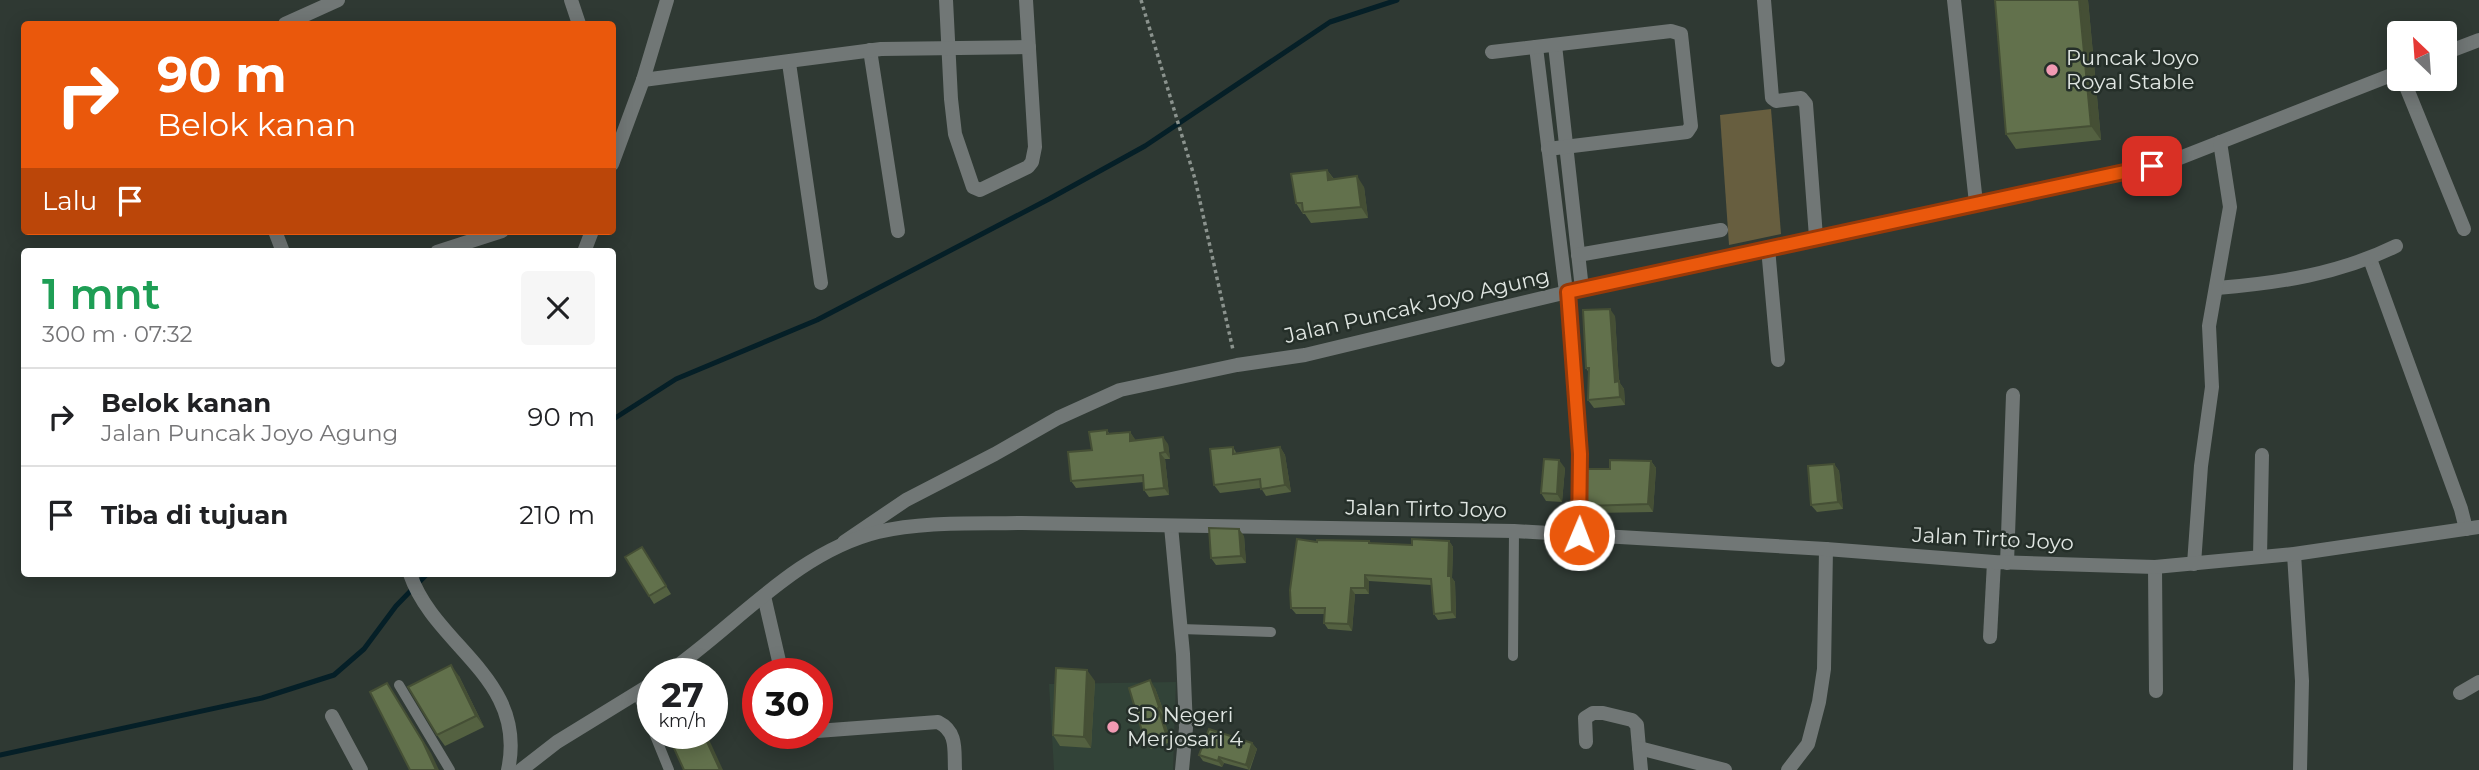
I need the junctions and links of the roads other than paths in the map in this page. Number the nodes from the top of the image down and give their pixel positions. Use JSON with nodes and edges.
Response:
{"nodes":[{"id":1,"x":338,"y":0,"type":"edge"},
{"id":2,"x":571,"y":0,"type":"edge"},
{"id":3,"x":667,"y":0,"type":"edge"},
{"id":4,"x":946,"y":0,"type":"edge"},
{"id":5,"x":1026,"y":0,"type":"edge"},
{"id":6,"x":1764,"y":0,"type":"edge"},
{"id":7,"x":1954,"y":0,"type":"edge"},
{"id":8,"x":299,"y":21,"type":"edge"},
{"id":9,"x":578,"y":21,"type":"edge"},
{"id":10,"x":2479,"y":40,"type":"edge"},
{"id":11,"x":1555,"y":45,"type":"junction"},
{"id":12,"x":1029,"y":47,"type":"junction"},
{"id":13,"x":1536,"y":47,"type":"junction"},
{"id":14,"x":949,"y":48,"type":"junction"},
{"id":15,"x":2457,"y":48,"type":"edge"},
{"id":16,"x":870,"y":51,"type":"junction"},
{"id":17,"x":1492,"y":52,"type":"dead end"},
{"id":18,"x":789,"y":63,"type":"junction"},
{"id":19,"x":2387,"y":77,"type":"edge"},
{"id":20,"x":643,"y":80,"type":"junction"},
{"id":21,"x":2408,"y":91,"type":"edge"},
{"id":22,"x":616,"y":139,"type":"edge"},
{"id":23,"x":2220,"y":142,"type":"junction"},
{"id":24,"x":1566,"y":148,"type":"junction"},
{"id":25,"x":1548,"y":149,"type":"junction"},
{"id":26,"x":1976,"y":203,"type":"junction"},
{"id":27,"x":2464,"y":229,"type":"dead end"},
{"id":28,"x":1721,"y":230,"type":"dead end"},
{"id":29,"x":898,"y":231,"type":"dead end"},
{"id":30,"x":490,"y":235,"type":"edge"},
{"id":31,"x":1816,"y":237,"type":"junction"},
{"id":32,"x":2396,"y":246,"type":"dead end"},
{"id":33,"x":449,"y":248,"type":"edge"},
{"id":34,"x":1768,"y":248,"type":"junction"},
{"id":35,"x":1578,"y":255,"type":"junction"},
{"id":36,"x":2370,"y":259,"type":"junction"},
{"id":37,"x":821,"y":283,"type":"dead end"},
{"id":38,"x":2217,"y":288,"type":"junction"},
{"id":39,"x":1572,"y":291,"type":"junction"},
{"id":40,"x":1778,"y":360,"type":"dead end"},
{"id":41,"x":2013,"y":395,"type":"dead end"},
{"id":42,"x":2262,"y":455,"type":"dead end"},
{"id":43,"x":1171,"y":526,"type":"junction"},
{"id":44,"x":2472,"y":528,"type":"edge"},
{"id":45,"x":1514,"y":531,"type":"junction"},
{"id":46,"x":1579,"y":535,"type":"junction"},
{"id":47,"x":836,"y":548,"type":"junction"},
{"id":48,"x":1826,"y":549,"type":"junction"},
{"id":49,"x":2294,"y":554,"type":"junction"},
{"id":50,"x":2260,"y":558,"type":"junction"},
{"id":51,"x":2001,"y":563,"type":"junction"},
{"id":52,"x":2194,"y":564,"type":"junction"},
{"id":53,"x":2155,"y":567,"type":"junction"},
{"id":54,"x":411,"y":577,"type":"edge"},
{"id":55,"x":764,"y":596,"type":"junction"},
{"id":56,"x":1181,"y":629,"type":"junction"},
{"id":57,"x":1271,"y":632,"type":"dead end"},
{"id":58,"x":1990,"y":637,"type":"dead end"},
{"id":59,"x":1513,"y":656,"type":"dead end"},
{"id":60,"x":686,"y":658,"type":"edge"},
{"id":61,"x":778,"y":658,"type":"edge"},
{"id":62,"x":2479,"y":682,"type":"edge"},
{"id":63,"x":399,"y":685,"type":"dead end"},
{"id":64,"x":2156,"y":691,"type":"dead end"},
{"id":65,"x":2460,"y":692,"type":"dead end"},
{"id":66,"x":637,"y":693,"type":"edge"},
{"id":67,"x":332,"y":716,"type":"dead end"},
{"id":68,"x":833,"y":730,"type":"edge"},
{"id":69,"x":1586,"y":742,"type":"dead end"},
{"id":70,"x":1639,"y":748,"type":"junction"},
{"id":71,"x":660,"y":749,"type":"edge"},
{"id":72,"x":361,"y":770,"type":"edge"},
{"id":73,"x":450,"y":770,"type":"edge"},
{"id":74,"x":508,"y":770,"type":"edge"},
{"id":75,"x":521,"y":770,"type":"edge"},
{"id":76,"x":669,"y":770,"type":"edge"},
{"id":77,"x":954,"y":770,"type":"edge"},
{"id":78,"x":1182,"y":770,"type":"edge"},
{"id":79,"x":1641,"y":770,"type":"edge"},
{"id":80,"x":1725,"y":770,"type":"edge"},
{"id":81,"x":1788,"y":770,"type":"edge"},
{"id":82,"x":2300,"y":770,"type":"edge"}],
"edges":[{"from":1,"to":8,"type":"street"},
{"from":2,"to":9,"type":"street"},
{"from":3,"to":20,"type":"street"},
{"from":4,"to":14,"type":"street"},
{"from":5,"to":12,"type":"street"},
{"from":6,"to":31,"type":"street"},
{"from":7,"to":26,"type":"street"},
{"from":10,"to":15,"type":"street"},
{"from":11,"to":13,"type":"street"},
{"from":11,"to":24,"type":"street"},
{"from":11,"to":24,"type":"street"},
{"from":12,"to":14,"type":"street"},
{"from":12,"to":14,"type":"street"},
{"from":13,"to":17,"type":"street"},
{"from":13,"to":25,"type":"street"},
{"from":14,"to":16,"type":"street"},
{"from":16,"to":18,"type":"street"},
{"from":16,"to":29,"type":"street"},
{"from":18,"to":20,"type":"street"},
{"from":18,"to":37,"type":"street"},
{"from":19,"to":23,"type":"street","name":"Jalan Puncak Joyo Agung"},
{"from":20,"to":22,"type":"street"},
{"from":21,"to":27,"type":"street"},
{"from":23,"to":26,"type":"street","name":"Jalan Puncak Joyo Agung"},
{"from":23,"to":38,"type":"street"},
{"from":24,"to":25,"type":"street"},
{"from":24,"to":35,"type":"street"},
{"from":25,"to":39,"type":"street"},
{"from":26,"to":31,"type":"street","name":"Jalan Puncak Joyo Agung"},
{"from":28,"to":35,"type":"street"},
{"from":30,"to":33,"type":"street"},
{"from":31,"to":34,"type":"street","name":"Jalan Puncak Joyo Agung"},
{"from":32,"to":36,"type":"street"},
{"from":34,"to":39,"type":"street","name":"Jalan Puncak Joyo Agung"},
{"from":34,"to":40,"type":"street"},
{"from":35,"to":39,"type":"street"},
{"from":36,"to":38,"type":"street"},
{"from":36,"to":44,"type":"street"},
{"from":38,"to":52,"type":"street"},
{"from":39,"to":46,"type":"street"},
{"from":39,"to":47,"type":"street","name":"Jalan Puncak Joyo Agung"},
{"from":41,"to":51,"type":"street"},
{"from":42,"to":50,"type":"street"},
{"from":43,"to":45,"type":"street","name":"Jalan Tirto Joyo"},
{"from":43,"to":47,"type":"street","name":"Jalan Tirto Joyo"},
{"from":43,"to":56,"type":"street"},
{"from":44,"to":49,"type":"street","name":"Jalan Tirto Joyo"},
{"from":45,"to":46,"type":"street","name":"Jalan Tirto Joyo"},
{"from":45,"to":59,"type":"lane"},
{"from":46,"to":48,"type":"street","name":"Jalan Tirto Joyo"},
{"from":47,"to":55,"type":"street","name":"Jalan Tirto Joyo"},
{"from":48,"to":51,"type":"street","name":"Jalan Tirto Joyo"},
{"from":48,"to":81,"type":"street"},
{"from":49,"to":50,"type":"street","name":"Jalan Tirto Joyo"},
{"from":49,"to":82,"type":"street"},
{"from":50,"to":52,"type":"street","name":"Jalan Tirto Joyo"},
{"from":51,"to":53,"type":"street","name":"Jalan Tirto Joyo"},
{"from":51,"to":58,"type":"street"},
{"from":52,"to":53,"type":"street","name":"Jalan Tirto Joyo"},
{"from":53,"to":64,"type":"street"},
{"from":54,"to":74,"type":"street"},
{"from":55,"to":60,"type":"street","name":"Jalan Tirto Joyo"},
{"from":55,"to":61,"type":"street"},
{"from":56,"to":57,"type":"lane"},
{"from":56,"to":78,"type":"street"},
{"from":62,"to":65,"type":"street"},
{"from":63,"to":73,"type":"lane"},
{"from":66,"to":75,"type":"street"},
{"from":67,"to":72,"type":"street"},
{"from":68,"to":77,"type":"street"},
{"from":69,"to":70,"type":"street"},
{"from":70,"to":79,"type":"street"},
{"from":70,"to":80,"type":"street"},
{"from":71,"to":76,"type":"lane"}]}
